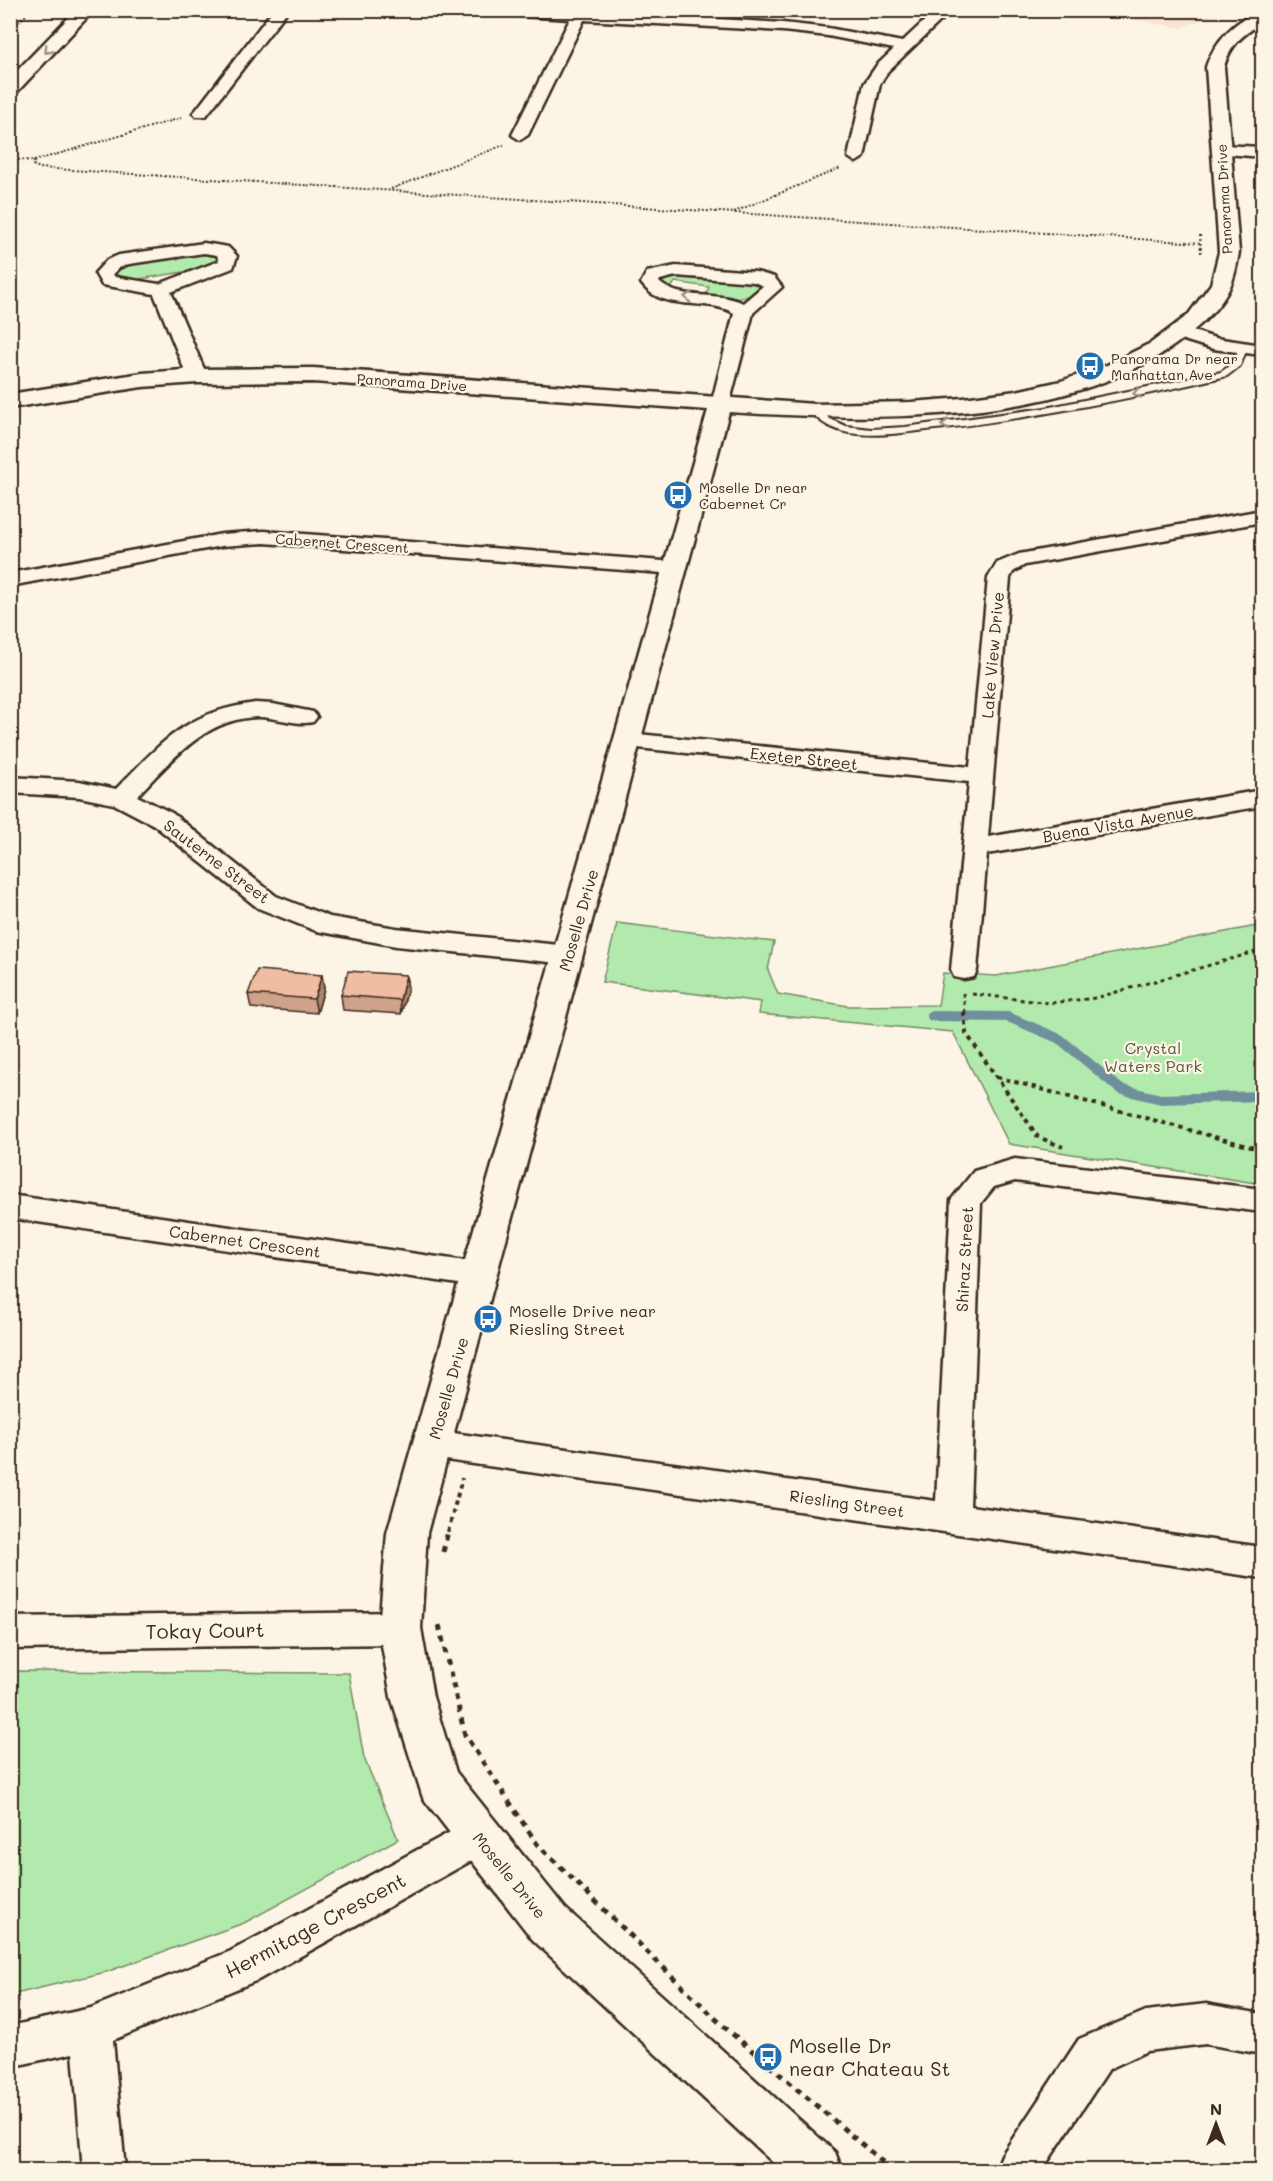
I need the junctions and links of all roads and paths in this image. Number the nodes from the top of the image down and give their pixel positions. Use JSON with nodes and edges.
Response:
{"nodes":[{"id":1,"x":31,"y":10,"type":"edge"},
{"id":2,"x":86,"y":10,"type":"edge"},
{"id":3,"x":281,"y":10,"type":"edge"},
{"id":4,"x":490,"y":10,"type":"edge"},
{"id":5,"x":945,"y":10,"type":"edge"},
{"id":6,"x":579,"y":16,"type":"junction"},
{"id":7,"x":1263,"y":16,"type":"edge"},
{"id":8,"x":10,"y":30,"type":"edge"},
{"id":9,"x":904,"y":47,"type":"junction"},
{"id":10,"x":10,"y":89,"type":"edge"},
{"id":11,"x":201,"y":113,"type":"joint"},
{"id":12,"x":520,"y":135,"type":"joint"},
{"id":13,"x":1221,"y":150,"type":"junction"},
{"id":14,"x":1263,"y":152,"type":"edge"},
{"id":15,"x":856,"y":157,"type":"joint"},
{"id":16,"x":10,"y":159,"type":"edge"},
{"id":17,"x":34,"y":161,"type":"junction"},
{"id":18,"x":387,"y":190,"type":"junction"},
{"id":19,"x":733,"y":213,"type":"junction"},
{"id":20,"x":1200,"y":243,"type":"dead end"},
{"id":21,"x":161,"y":290,"type":"junction"},
{"id":22,"x":744,"y":311,"type":"junction"},
{"id":23,"x":1181,"y":333,"type":"junction"},
{"id":24,"x":1243,"y":349,"type":"junction"},
{"id":25,"x":1263,"y":350,"type":"edge"},
{"id":26,"x":197,"y":375,"type":"junction"},
{"id":27,"x":10,"y":401,"type":"edge"},
{"id":28,"x":721,"y":405,"type":"junction"},
{"id":29,"x":815,"y":411,"type":"junction"},
{"id":30,"x":1263,"y":516,"type":"edge"},
{"id":31,"x":676,"y":568,"type":"junction"},
{"id":32,"x":10,"y":579,"type":"edge"},
{"id":33,"x":304,"y":717,"type":"dead end"},
{"id":34,"x":628,"y":740,"type":"junction"},
{"id":35,"x":980,"y":776,"type":"junction"},
{"id":36,"x":10,"y":785,"type":"edge"},
{"id":37,"x":121,"y":798,"type":"junction"},
{"id":38,"x":1263,"y":798,"type":"edge"},
{"id":39,"x":974,"y":848,"type":"junction"},
{"id":40,"x":1263,"y":950,"type":"edge"},
{"id":41,"x":568,"y":955,"type":"junction"},
{"id":42,"x":963,"y":981,"type":"joint"},
{"id":43,"x":963,"y":1006,"type":"dead end"},
{"id":44,"x":997,"y":1077,"type":"junction"},
{"id":45,"x":1072,"y":1149,"type":"dead end"},
{"id":46,"x":1263,"y":1150,"type":"edge"},
{"id":47,"x":1263,"y":1201,"type":"edge"},
{"id":48,"x":10,"y":1206,"type":"edge"},
{"id":49,"x":479,"y":1275,"type":"junction"},
{"id":50,"x":432,"y":1444,"type":"junction"},
{"id":51,"x":463,"y":1474,"type":"dead end"},
{"id":52,"x":952,"y":1518,"type":"junction"},
{"id":53,"x":441,"y":1562,"type":"dead end"},
{"id":54,"x":1263,"y":1563,"type":"edge"},
{"id":55,"x":438,"y":1623,"type":"dead end"},
{"id":56,"x":400,"y":1628,"type":"junction"},
{"id":57,"x":10,"y":1633,"type":"edge"},
{"id":58,"x":478,"y":1836,"type":"junction"},
{"id":59,"x":91,"y":2028,"type":"junction"},
{"id":60,"x":1263,"y":2034,"type":"edge"},
{"id":61,"x":10,"y":2047,"type":"edge"},
{"id":62,"x":104,"y":2170,"type":"edge"},
{"id":63,"x":817,"y":2170,"type":"edge"},
{"id":64,"x":892,"y":2170,"type":"edge"},
{"id":65,"x":1017,"y":2170,"type":"edge"}],
"edges":[{"from":1,"to":8,"type":"path"},
{"from":2,"to":10,"type":"street","one_way":true},
{"from":3,"to":11,"type":"street"},
{"from":4,"to":6,"type":"street"},
{"from":5,"to":9,"type":"street"},
{"from":6,"to":9,"type":"street"},
{"from":6,"to":12,"type":"street"},
{"from":7,"to":13,"type":"street","name":"Panorama Drive"},
{"from":9,"to":15,"type":"street"},
{"from":11,"to":17,"type":"path"},
{"from":12,"to":18,"type":"path"},
{"from":13,"to":14,"type":"street"},
{"from":13,"to":23,"type":"street","name":"Panorama Drive"},
{"from":15,"to":19,"type":"path"},
{"from":16,"to":17,"type":"path"},
{"from":17,"to":18,"type":"path"},
{"from":18,"to":19,"type":"path"},
{"from":19,"to":20,"type":"path"},
{"from":21,"to":21,"type":"street"},
{"from":21,"to":26,"type":"street"},
{"from":22,"to":22,"type":"street","one_way":true},
{"from":22,"to":28,"type":"street"},
{"from":23,"to":24,"type":"street"},
{"from":23,"to":29,"type":"street","name":"Panorama Drive"},
{"from":24,"to":25,"type":"street"},
{"from":24,"to":29,"type":"lane","name":"Panorama Drive","one_way":true},
{"from":26,"to":27,"type":"street","name":"Panorama Drive"},
{"from":26,"to":28,"type":"street","name":"Panorama Drive"},
{"from":28,"to":29,"type":"street","name":"Panorama Drive"},
{"from":28,"to":31,"type":"street","name":"Moselle Drive"},
{"from":30,"to":35,"type":"street","name":"Lake View Drive"},
{"from":31,"to":32,"type":"street","name":"Cabernet Crescent"},
{"from":31,"to":34,"type":"street","name":"Moselle Drive"},
{"from":33,"to":37,"type":"street"},
{"from":34,"to":35,"type":"street","name":"Exeter Street"},
{"from":34,"to":41,"type":"street","name":"Moselle Drive"},
{"from":35,"to":39,"type":"street","name":"Lake View Drive"},
{"from":36,"to":37,"type":"street","name":"Sauterne Street"},
{"from":37,"to":41,"type":"street","name":"Sauterne Street"},
{"from":38,"to":39,"type":"street","name":"Buena Vista Avenue"},
{"from":39,"to":42,"type":"street","name":"Lake View Drive"},
{"from":40,"to":42,"type":"path"},
{"from":41,"to":49,"type":"street","name":"Moselle Drive"},
{"from":43,"to":44,"type":"path"},
{"from":44,"to":45,"type":"path"},
{"from":44,"to":46,"type":"path"},
{"from":47,"to":52,"type":"street","name":"Shiraz Street"},
{"from":48,"to":49,"type":"street","name":"Cabernet Crescent"},
{"from":49,"to":50,"type":"street","name":"Moselle Drive"},
{"from":50,"to":52,"type":"street","name":"Riesling Street"},
{"from":50,"to":56,"type":"street","name":"Moselle Drive"},
{"from":51,"to":53,"type":"path"},
{"from":52,"to":54,"type":"street","name":"Riesling Street"},
{"from":55,"to":64,"type":"path"},
{"from":56,"to":57,"type":"street","name":"Tokay Court"},
{"from":56,"to":58,"type":"street","name":"Moselle Drive"},
{"from":58,"to":59,"type":"street","name":"Hermitage Crescent"},
{"from":58,"to":63,"type":"street","name":"Moselle Drive"},
{"from":59,"to":61,"type":"street","name":"Hermitage Crescent"},
{"from":59,"to":62,"type":"street"},
{"from":60,"to":65,"type":"street"}]}
